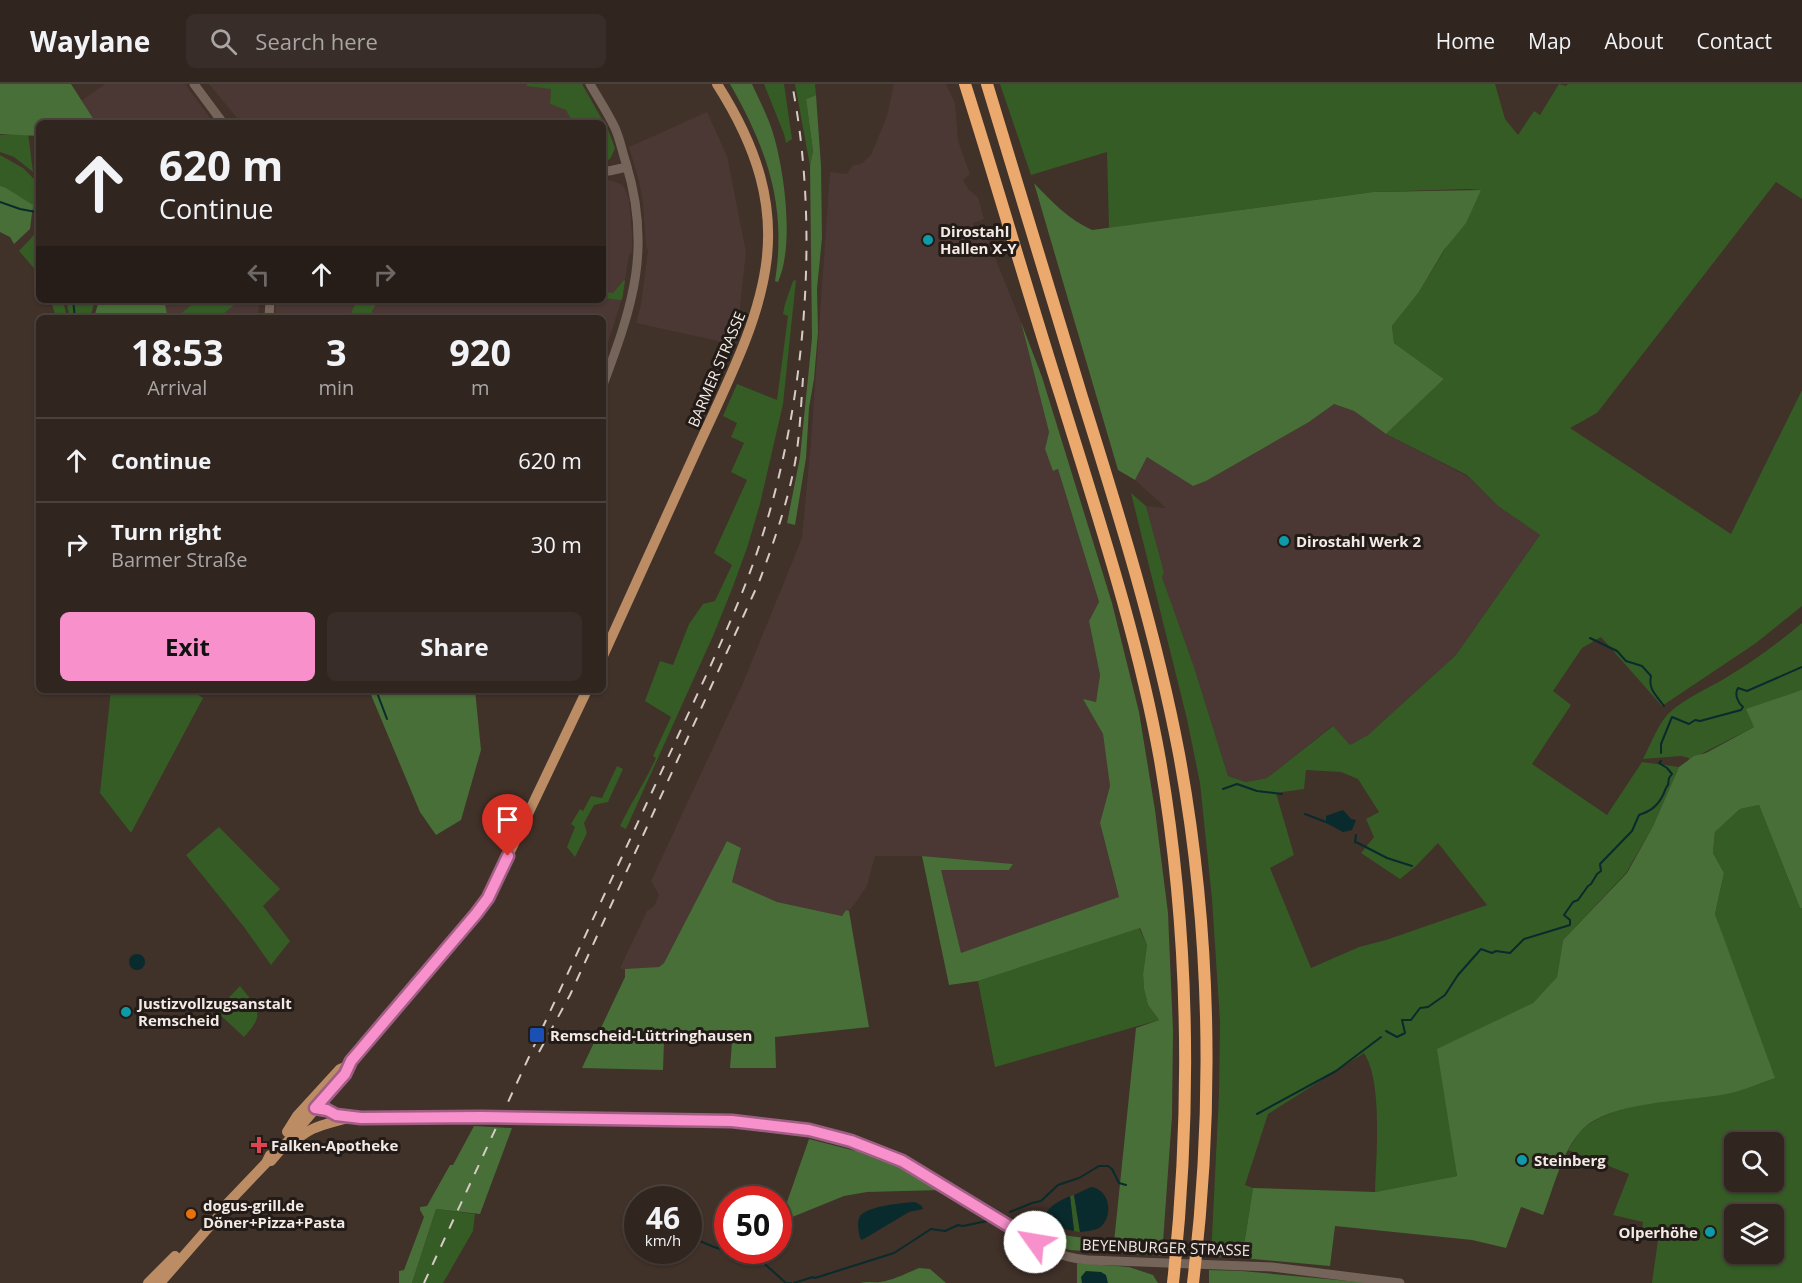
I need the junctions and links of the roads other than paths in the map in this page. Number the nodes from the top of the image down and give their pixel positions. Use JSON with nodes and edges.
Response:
{"nodes":[{"id":1,"x":194,"y":84,"type":"edge"},
{"id":2,"x":590,"y":84,"type":"edge"},
{"id":3,"x":717,"y":84,"type":"edge"},
{"id":4,"x":965,"y":84,"type":"edge"},
{"id":5,"x":987,"y":84,"type":"edge"},
{"id":6,"x":221,"y":120,"type":"edge"},
{"id":7,"x":627,"y":167,"type":"junction"},
{"id":8,"x":606,"y":170,"type":"edge"},
{"id":9,"x":606,"y":376,"type":"edge"},
{"id":10,"x":606,"y":649,"type":"edge"},
{"id":11,"x":586,"y":693,"type":"edge"},
{"id":12,"x":312,"y":1105,"type":"junction"},
{"id":13,"x":351,"y":1117,"type":"junction"},
{"id":14,"x":334,"y":1121,"type":"junction"},
{"id":15,"x":269,"y":1162,"type":"junction"},
{"id":16,"x":225,"y":1206,"type":"junction"},
{"id":17,"x":148,"y":1283,"type":"edge"},
{"id":18,"x":160,"y":1283,"type":"edge"},
{"id":19,"x":1173,"y":1283,"type":"edge"},
{"id":20,"x":1193,"y":1283,"type":"edge"},
{"id":21,"x":1400,"y":1283,"type":"edge"}],
"edges":[{"from":1,"to":6,"type":"main road"},
{"from":2,"to":7,"type":"main road"},
{"from":3,"to":10,"type":"main road","name":"BARMER STRASSE"},
{"from":4,"to":19,"type":"highway"},
{"from":5,"to":20,"type":"highway"},
{"from":7,"to":8,"type":"main road"},
{"from":7,"to":9,"type":"main road"},
{"from":11,"to":12,"type":"main road"},
{"from":12,"to":13,"type":"main road"},
{"from":12,"to":14,"type":"main road"},
{"from":12,"to":15,"type":"main road"},
{"from":13,"to":14,"type":"main road"},
{"from":13,"to":21,"type":"main road","name":"BEYENBURGER STRASSE"},
{"from":14,"to":15,"type":"main road"},
{"from":15,"to":16,"type":"main road"},
{"from":16,"to":17,"type":"main road"},
{"from":16,"to":18,"type":"main road"}]}
